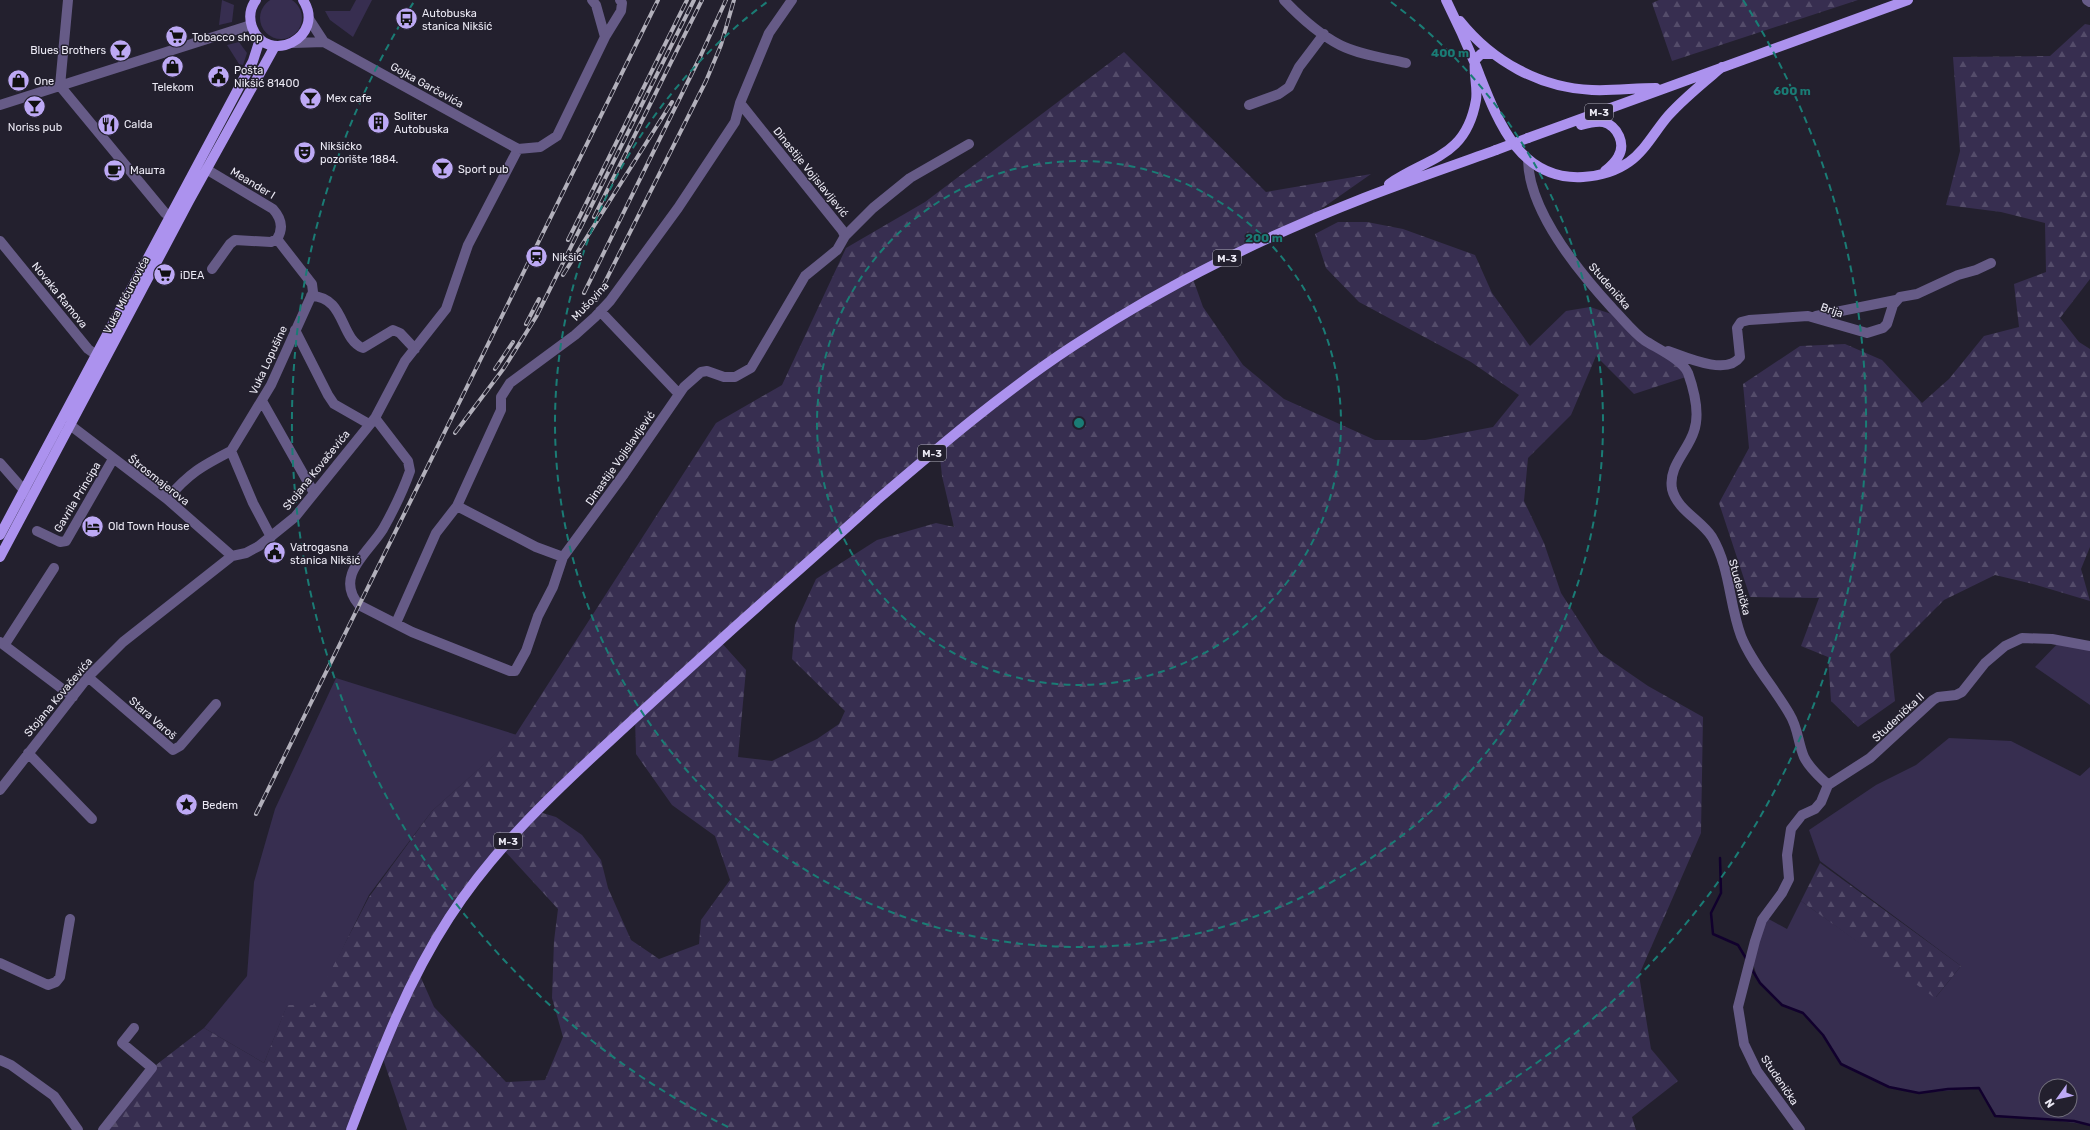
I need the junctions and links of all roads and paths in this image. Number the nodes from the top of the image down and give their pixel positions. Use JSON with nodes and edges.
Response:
{"nodes":[{"id":1,"x":68,"y":0,"type":"edge"},
{"id":2,"x":303,"y":0,"type":"edge"},
{"id":3,"x":620,"y":0,"type":"edge"},
{"id":4,"x":792,"y":0,"type":"edge"},
{"id":5,"x":1284,"y":0,"type":"edge"},
{"id":6,"x":1446,"y":0,"type":"edge"},
{"id":7,"x":1908,"y":0,"type":"edge"},
{"id":8,"x":2087,"y":0,"type":"edge"},
{"id":9,"x":253,"y":1,"type":"edge"},
{"id":10,"x":596,"y":2,"type":"edge"},
{"id":11,"x":2090,"y":2,"type":"edge"},
{"id":12,"x":308,"y":19,"type":"junction"},
{"id":13,"x":251,"y":25,"type":"junction"},
{"id":14,"x":1324,"y":34,"type":"junction"},
{"id":15,"x":605,"y":37,"type":"junction"},
{"id":16,"x":260,"y":39,"type":"junction"},
{"id":17,"x":324,"y":42,"type":"junction"},
{"id":18,"x":293,"y":43,"type":"junction"},
{"id":19,"x":275,"y":46,"type":"junction"},
{"id":20,"x":1493,"y":54,"type":"junction"},
{"id":21,"x":1406,"y":62,"type":"dead end"},
{"id":22,"x":1474,"y":63,"type":"junction"},
{"id":23,"x":1722,"y":67,"type":"junction"},
{"id":24,"x":60,"y":86,"type":"junction"},
{"id":25,"x":1664,"y":88,"type":"junction"},
{"id":26,"x":740,"y":103,"type":"junction"},
{"id":27,"x":0,"y":105,"type":"edge"},
{"id":28,"x":1249,"y":105,"type":"dead end"},
{"id":29,"x":1531,"y":137,"type":"junction"},
{"id":30,"x":969,"y":144,"type":"dead end"},
{"id":31,"x":518,"y":148,"type":"junction"},
{"id":32,"x":1528,"y":160,"type":"junction"},
{"id":33,"x":206,"y":169,"type":"junction"},
{"id":34,"x":1602,"y":174,"type":"junction"},
{"id":35,"x":1380,"y":192,"type":"junction"},
{"id":36,"x":174,"y":218,"type":"junction"},
{"id":37,"x":845,"y":236,"type":"junction"},
{"id":38,"x":277,"y":239,"type":"junction"},
{"id":39,"x":0,"y":242,"type":"edge"},
{"id":40,"x":1991,"y":263,"type":"dead end"},
{"id":41,"x":212,"y":269,"type":"dead end"},
{"id":42,"x":311,"y":296,"type":"junction"},
{"id":43,"x":1896,"y":300,"type":"junction"},
{"id":44,"x":600,"y":311,"type":"junction"},
{"id":45,"x":1814,"y":316,"type":"junction"},
{"id":46,"x":295,"y":330,"type":"junction"},
{"id":47,"x":1657,"y":347,"type":"junction"},
{"id":48,"x":415,"y":349,"type":"junction"},
{"id":49,"x":100,"y":358,"type":"junction"},
{"id":50,"x":679,"y":394,"type":"junction"},
{"id":51,"x":262,"y":401,"type":"junction"},
{"id":52,"x":372,"y":421,"type":"junction"},
{"id":53,"x":70,"y":425,"type":"junction"},
{"id":54,"x":231,"y":451,"type":"junction"},
{"id":55,"x":114,"y":459,"type":"junction"},
{"id":56,"x":0,"y":463,"type":"edge"},
{"id":57,"x":22,"y":490,"type":"junction"},
{"id":58,"x":314,"y":493,"type":"junction"},
{"id":59,"x":31,"y":497,"type":"junction"},
{"id":60,"x":167,"y":499,"type":"junction"},
{"id":61,"x":457,"y":506,"type":"junction"},
{"id":62,"x":37,"y":531,"type":"dead end"},
{"id":63,"x":0,"y":535,"type":"edge"},
{"id":64,"x":271,"y":537,"type":"junction"},
{"id":65,"x":232,"y":556,"type":"junction"},
{"id":66,"x":0,"y":557,"type":"edge"},
{"id":67,"x":563,"y":557,"type":"junction"},
{"id":68,"x":54,"y":568,"type":"dead end"},
{"id":69,"x":396,"y":623,"type":"junction"},
{"id":70,"x":2,"y":643,"type":"edge"},
{"id":71,"x":2090,"y":646,"type":"edge"},
{"id":72,"x":88,"y":677,"type":"junction"},
{"id":73,"x":72,"y":697,"type":"junction"},
{"id":74,"x":216,"y":704,"type":"dead end"},
{"id":75,"x":28,"y":753,"type":"junction"},
{"id":76,"x":1828,"y":785,"type":"junction"},
{"id":77,"x":0,"y":790,"type":"edge"},
{"id":78,"x":92,"y":819,"type":"dead end"},
{"id":79,"x":70,"y":919,"type":"dead end"},
{"id":80,"x":0,"y":963,"type":"edge"},
{"id":81,"x":134,"y":1028,"type":"dead end"},
{"id":82,"x":0,"y":1060,"type":"edge"},
{"id":83,"x":78,"y":1130,"type":"edge"},
{"id":84,"x":103,"y":1130,"type":"edge"},
{"id":85,"x":351,"y":1130,"type":"edge"},
{"id":86,"x":1800,"y":1130,"type":"edge"}],
"edges":[{"from":1,"to":24,"type":"street"},
{"from":2,"to":12,"type":"main road"},
{"from":3,"to":15,"type":"street"},
{"from":4,"to":26,"type":"street"},
{"from":5,"to":14,"type":"street"},
{"from":6,"to":20,"type":"main road"},
{"from":6,"to":22,"type":"main road"},
{"from":7,"to":23,"type":"main road","number":"M-3"},
{"from":8,"to":11,"type":"street"},
{"from":9,"to":13,"type":"main road"},
{"from":10,"to":15,"type":"street"},
{"from":12,"to":17,"type":"street"},
{"from":12,"to":18,"type":"main road"},
{"from":13,"to":16,"type":"main road"},
{"from":13,"to":24,"type":"street"},
{"from":14,"to":21,"type":"street"},
{"from":14,"to":28,"type":"street"},
{"from":15,"to":31,"type":"street"},
{"from":16,"to":19,"type":"main road"},
{"from":16,"to":36,"type":"main road","name":"Vuka Mićunovića"},
{"from":17,"to":18,"type":"street"},
{"from":17,"to":31,"type":"street","name":"Gojka Garčevića"},
{"from":18,"to":19,"type":"main road"},
{"from":19,"to":33,"type":"main road","name":"Vuka Mićunovića"},
{"from":20,"to":22,"type":"main road"},
{"from":20,"to":25,"type":"main road"},
{"from":22,"to":32,"type":"main road"},
{"from":22,"to":35,"type":"main road"},
{"from":23,"to":25,"type":"main road","number":"M-3"},
{"from":23,"to":34,"type":"main road"},
{"from":24,"to":27,"type":"street"},
{"from":24,"to":36,"type":"street"},
{"from":25,"to":29,"type":"main road","number":"M-3"},
{"from":26,"to":37,"type":"street","name":"Dinastije Vojislavljević"},
{"from":26,"to":44,"type":"street","name":"Mušovina"},
{"from":29,"to":34,"type":"main road"},
{"from":29,"to":35,"type":"main road","number":"M-3","bridge":true},
{"from":30,"to":37,"type":"street"},
{"from":31,"to":48,"type":"street","name":"Stojana Kovačevića"},
{"from":32,"to":34,"type":"main road"},
{"from":32,"to":47,"type":"street","name":"Studenička"},
{"from":33,"to":36,"type":"main road","name":"Vuka Mićunovića"},
{"from":33,"to":38,"type":"street","name":"Meander I"},
{"from":35,"to":85,"type":"main road","number":"M-3"},
{"from":36,"to":49,"type":"main road","name":"Vuka Mićunovića"},
{"from":37,"to":50,"type":"street","name":"Dinastije Vojislavljević"},
{"from":38,"to":41,"type":"street"},
{"from":38,"to":42,"type":"street"},
{"from":39,"to":49,"type":"street","name":"Novaka Ramova"},
{"from":40,"to":43,"type":"street"},
{"from":42,"to":46,"type":"street","name":"Vuka Lopušine"},
{"from":42,"to":48,"type":"street"},
{"from":43,"to":45,"type":"street"},
{"from":43,"to":45,"type":"street","name":"Brija"},
{"from":44,"to":50,"type":"street"},
{"from":44,"to":61,"type":"street","name":"Mušovina"},
{"from":45,"to":47,"type":"street","name":"Brija"},
{"from":46,"to":51,"type":"street","name":"Vuka Lopušine"},
{"from":46,"to":52,"type":"street"},
{"from":47,"to":76,"type":"street","name":"Studenička"},
{"from":48,"to":52,"type":"street","name":"Stojana Kovačevića"},
{"from":49,"to":53,"type":"main road","name":"Vuka Mićunovića"},
{"from":49,"to":57,"type":"main road","name":"Vuka Mićunovića"},
{"from":50,"to":67,"type":"street","name":"Dinastije Vojislavljević"},
{"from":51,"to":54,"type":"street","name":"Vuka Lopušine"},
{"from":51,"to":58,"type":"street"},
{"from":52,"to":58,"type":"street","name":"Stojana Kovačevića"},
{"from":52,"to":69,"type":"street"},
{"from":53,"to":55,"type":"street","name":"Štrosmajerova"},
{"from":53,"to":59,"type":"main road","name":"Vuka Mićunovića"},
{"from":54,"to":60,"type":"street"},
{"from":54,"to":64,"type":"street"},
{"from":55,"to":60,"type":"street","name":"Štrosmajerova"},
{"from":55,"to":62,"type":"street","name":"Gavrila Principa"},
{"from":56,"to":57,"type":"street"},
{"from":57,"to":59,"type":"street"},
{"from":57,"to":63,"type":"main road","name":"Vuka Mićunovića"},
{"from":58,"to":64,"type":"street","name":"Stojana Kovačevića"},
{"from":59,"to":66,"type":"main road","name":"Vuka Mićunovića"},
{"from":60,"to":65,"type":"street","name":"Štrosmajerova"},
{"from":61,"to":67,"type":"street"},
{"from":61,"to":69,"type":"street"},
{"from":64,"to":65,"type":"street","name":"Stojana Kovačevića"},
{"from":65,"to":72,"type":"street","name":"Stojana Kovačevića"},
{"from":67,"to":69,"type":"street","name":"Dinastije Vojislavljević"},
{"from":68,"to":70,"type":"street"},
{"from":70,"to":73,"type":"street"},
{"from":71,"to":76,"type":"street","name":"Studenička II"},
{"from":72,"to":73,"type":"street","name":"Stojana Kovačevića"},
{"from":72,"to":74,"type":"street","name":"Stara Varoš"},
{"from":73,"to":75,"type":"street","name":"Stojana Kovačevića"},
{"from":75,"to":77,"type":"street","name":"Stojana Kovačevića"},
{"from":75,"to":78,"type":"street"},
{"from":76,"to":86,"type":"street","name":"Studenička"},
{"from":79,"to":80,"type":"street"},
{"from":81,"to":84,"type":"street"},
{"from":82,"to":83,"type":"street"}]}
